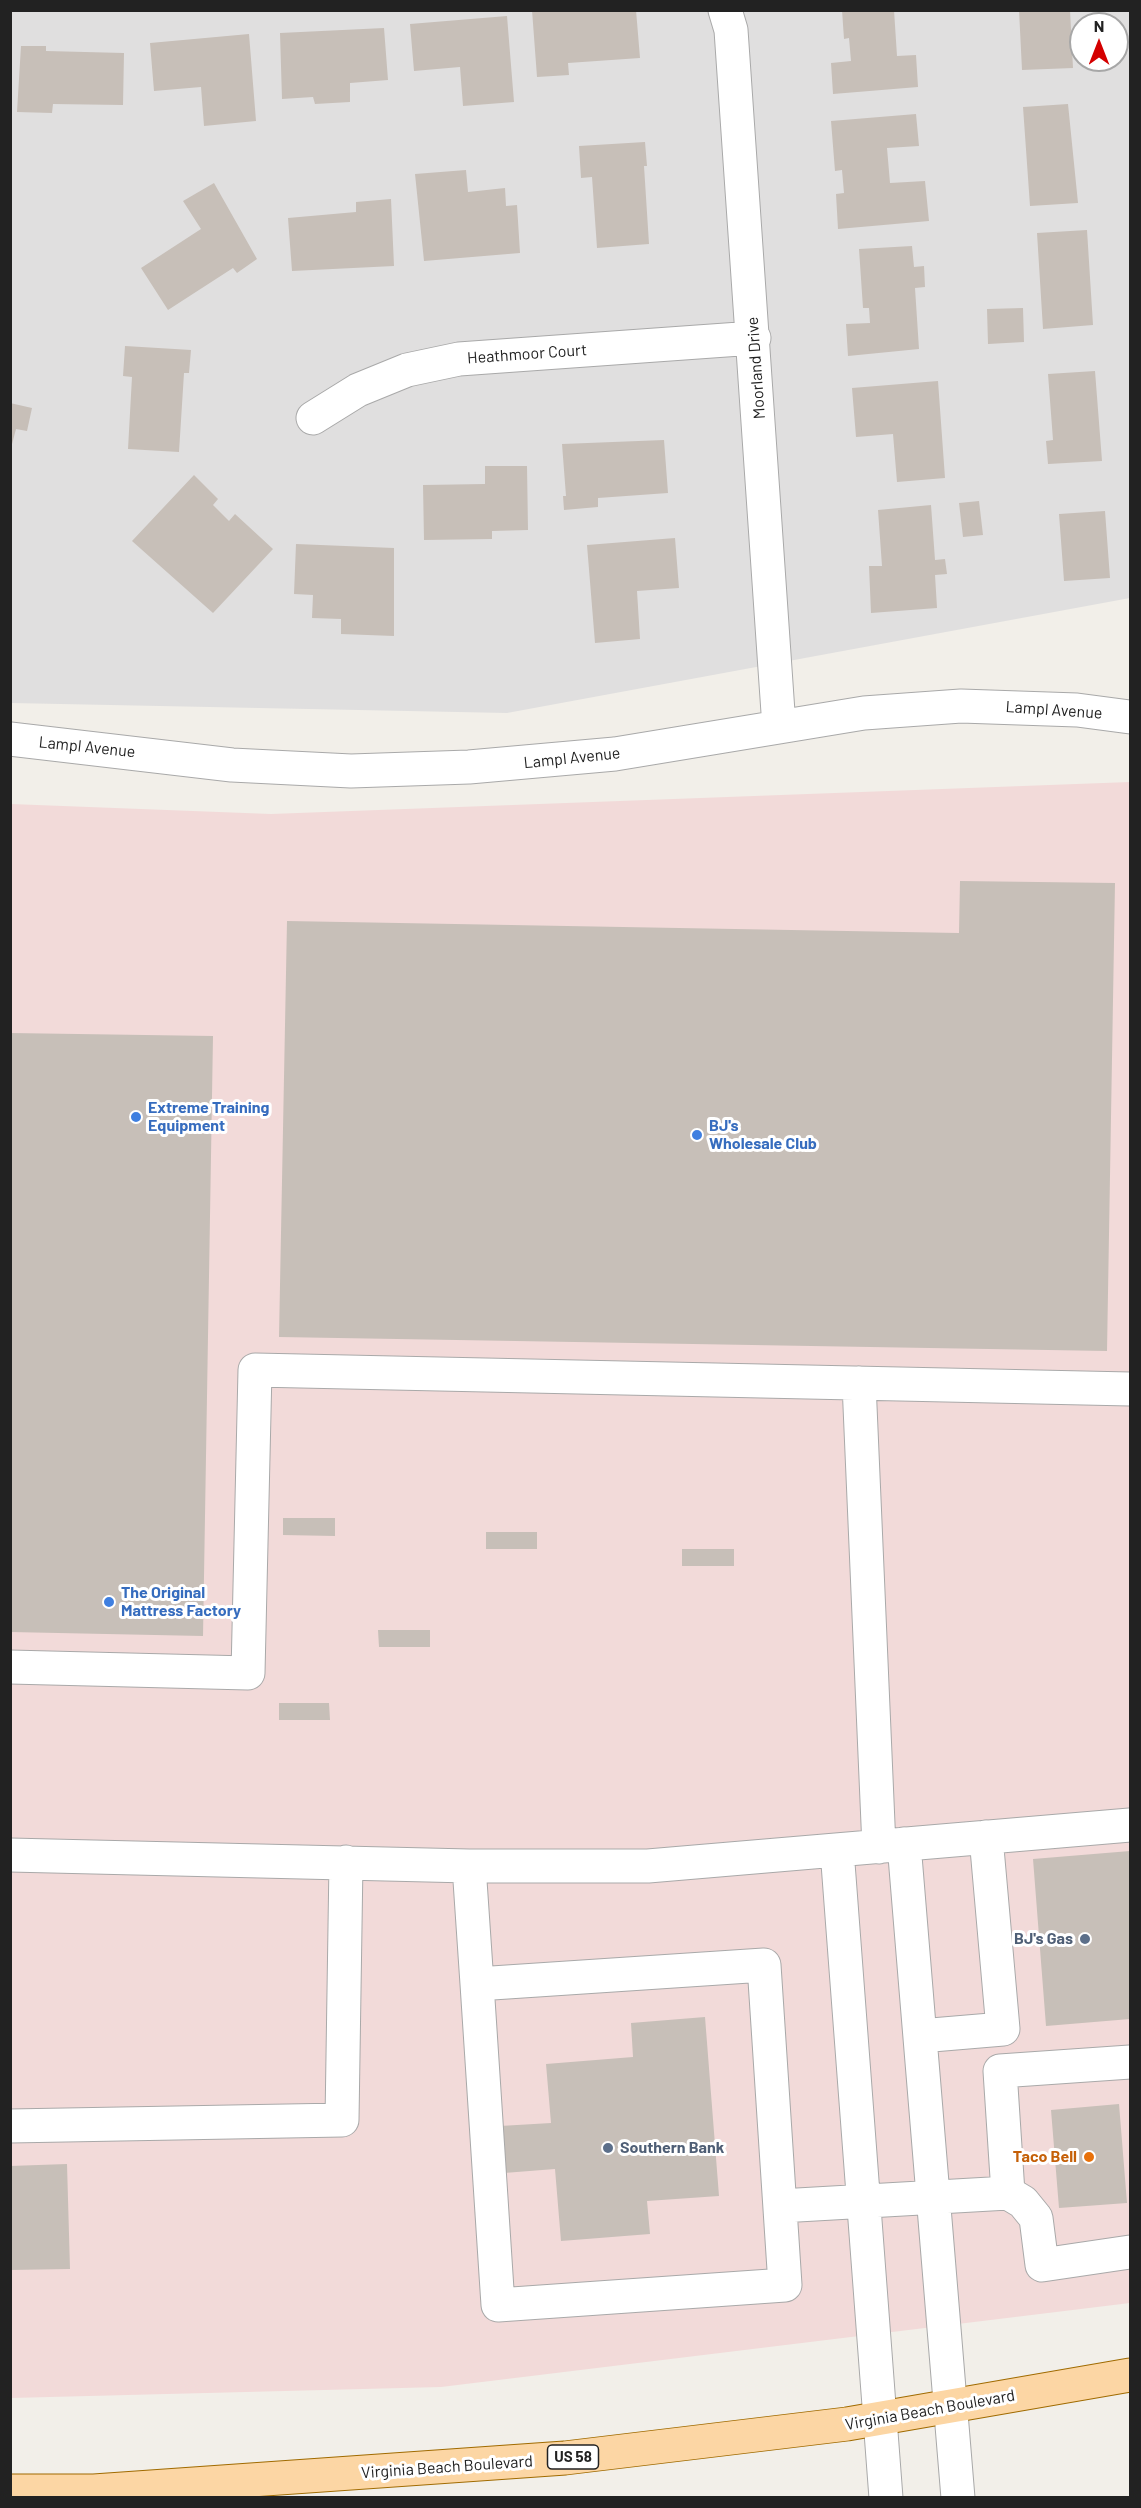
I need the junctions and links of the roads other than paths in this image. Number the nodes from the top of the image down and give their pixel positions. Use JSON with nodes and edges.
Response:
{"nodes":[{"id":1,"x":725,"y":10,"type":"edge"},
{"id":2,"x":754,"y":338,"type":"junction"},
{"id":3,"x":313,"y":418,"type":"dead end"},
{"id":4,"x":1131,"y":717,"type":"edge"},
{"id":5,"x":779,"y":727,"type":"junction"},
{"id":6,"x":10,"y":739,"type":"edge"},
{"id":7,"x":859,"y":1383,"type":"junction"},
{"id":8,"x":1131,"y":1389,"type":"edge"},
{"id":9,"x":10,"y":1667,"type":"edge"},
{"id":10,"x":1131,"y":1825,"type":"edge"},
{"id":11,"x":986,"y":1837,"type":"junction"},
{"id":12,"x":892,"y":1845,"type":"junction"},
{"id":13,"x":837,"y":1850,"type":"junction"},
{"id":14,"x":10,"y":1855,"type":"edge"},
{"id":15,"x":346,"y":1862,"type":"junction"},
{"id":16,"x":470,"y":1866,"type":"junction"},
{"id":17,"x":477,"y":1984,"type":"junction"},
{"id":18,"x":920,"y":2036,"type":"junction"},
{"id":19,"x":1131,"y":2062,"type":"edge"},
{"id":20,"x":10,"y":2126,"type":"edge"},
{"id":21,"x":1008,"y":2193,"type":"junction"},
{"id":22,"x":933,"y":2198,"type":"junction"},
{"id":23,"x":864,"y":2201,"type":"junction"},
{"id":24,"x":780,"y":2206,"type":"junction"},
{"id":25,"x":1131,"y":2252,"type":"edge"},
{"id":26,"x":1131,"y":2375,"type":"edge"},
{"id":27,"x":950,"y":2408,"type":"junction"},
{"id":28,"x":880,"y":2419,"type":"junction"},
{"id":29,"x":10,"y":2491,"type":"edge"},
{"id":30,"x":886,"y":2498,"type":"edge"},
{"id":31,"x":958,"y":2498,"type":"edge"}],
"edges":[{"from":1,"to":2,"type":"street","name":"Moorland Drive"},
{"from":2,"to":3,"type":"street","name":"Heathmoor Court"},
{"from":2,"to":5,"type":"street","name":"Moorland Drive"},
{"from":4,"to":5,"type":"street","name":"Lampl Avenue"},
{"from":5,"to":6,"type":"street","name":"Lampl Avenue"},
{"from":7,"to":8,"type":"street"},
{"from":7,"to":9,"type":"street"},
{"from":7,"to":12,"type":"street"},
{"from":10,"to":11,"type":"street"},
{"from":11,"to":12,"type":"street"},
{"from":11,"to":18,"type":"street"},
{"from":12,"to":13,"type":"street"},
{"from":12,"to":18,"type":"street"},
{"from":13,"to":16,"type":"street"},
{"from":13,"to":23,"type":"street"},
{"from":14,"to":15,"type":"street"},
{"from":15,"to":16,"type":"street"},
{"from":15,"to":20,"type":"street"},
{"from":16,"to":17,"type":"street"},
{"from":17,"to":24,"type":"street"},
{"from":17,"to":24,"type":"street"},
{"from":18,"to":22,"type":"street"},
{"from":19,"to":21,"type":"street"},
{"from":21,"to":22,"type":"street"},
{"from":21,"to":25,"type":"street"},
{"from":22,"to":23,"type":"street"},
{"from":22,"to":27,"type":"street"},
{"from":23,"to":24,"type":"street"},
{"from":23,"to":28,"type":"street"},
{"from":26,"to":27,"type":"main road","name":"Virginia Beach Boulevard","number":"US 58"},
{"from":27,"to":28,"type":"main road","name":"Virginia Beach Boulevard","number":"US 58"},
{"from":27,"to":31,"type":"street"},
{"from":28,"to":29,"type":"main road","name":"Virginia Beach Boulevard","number":"US 58"},
{"from":28,"to":30,"type":"street"}]}
